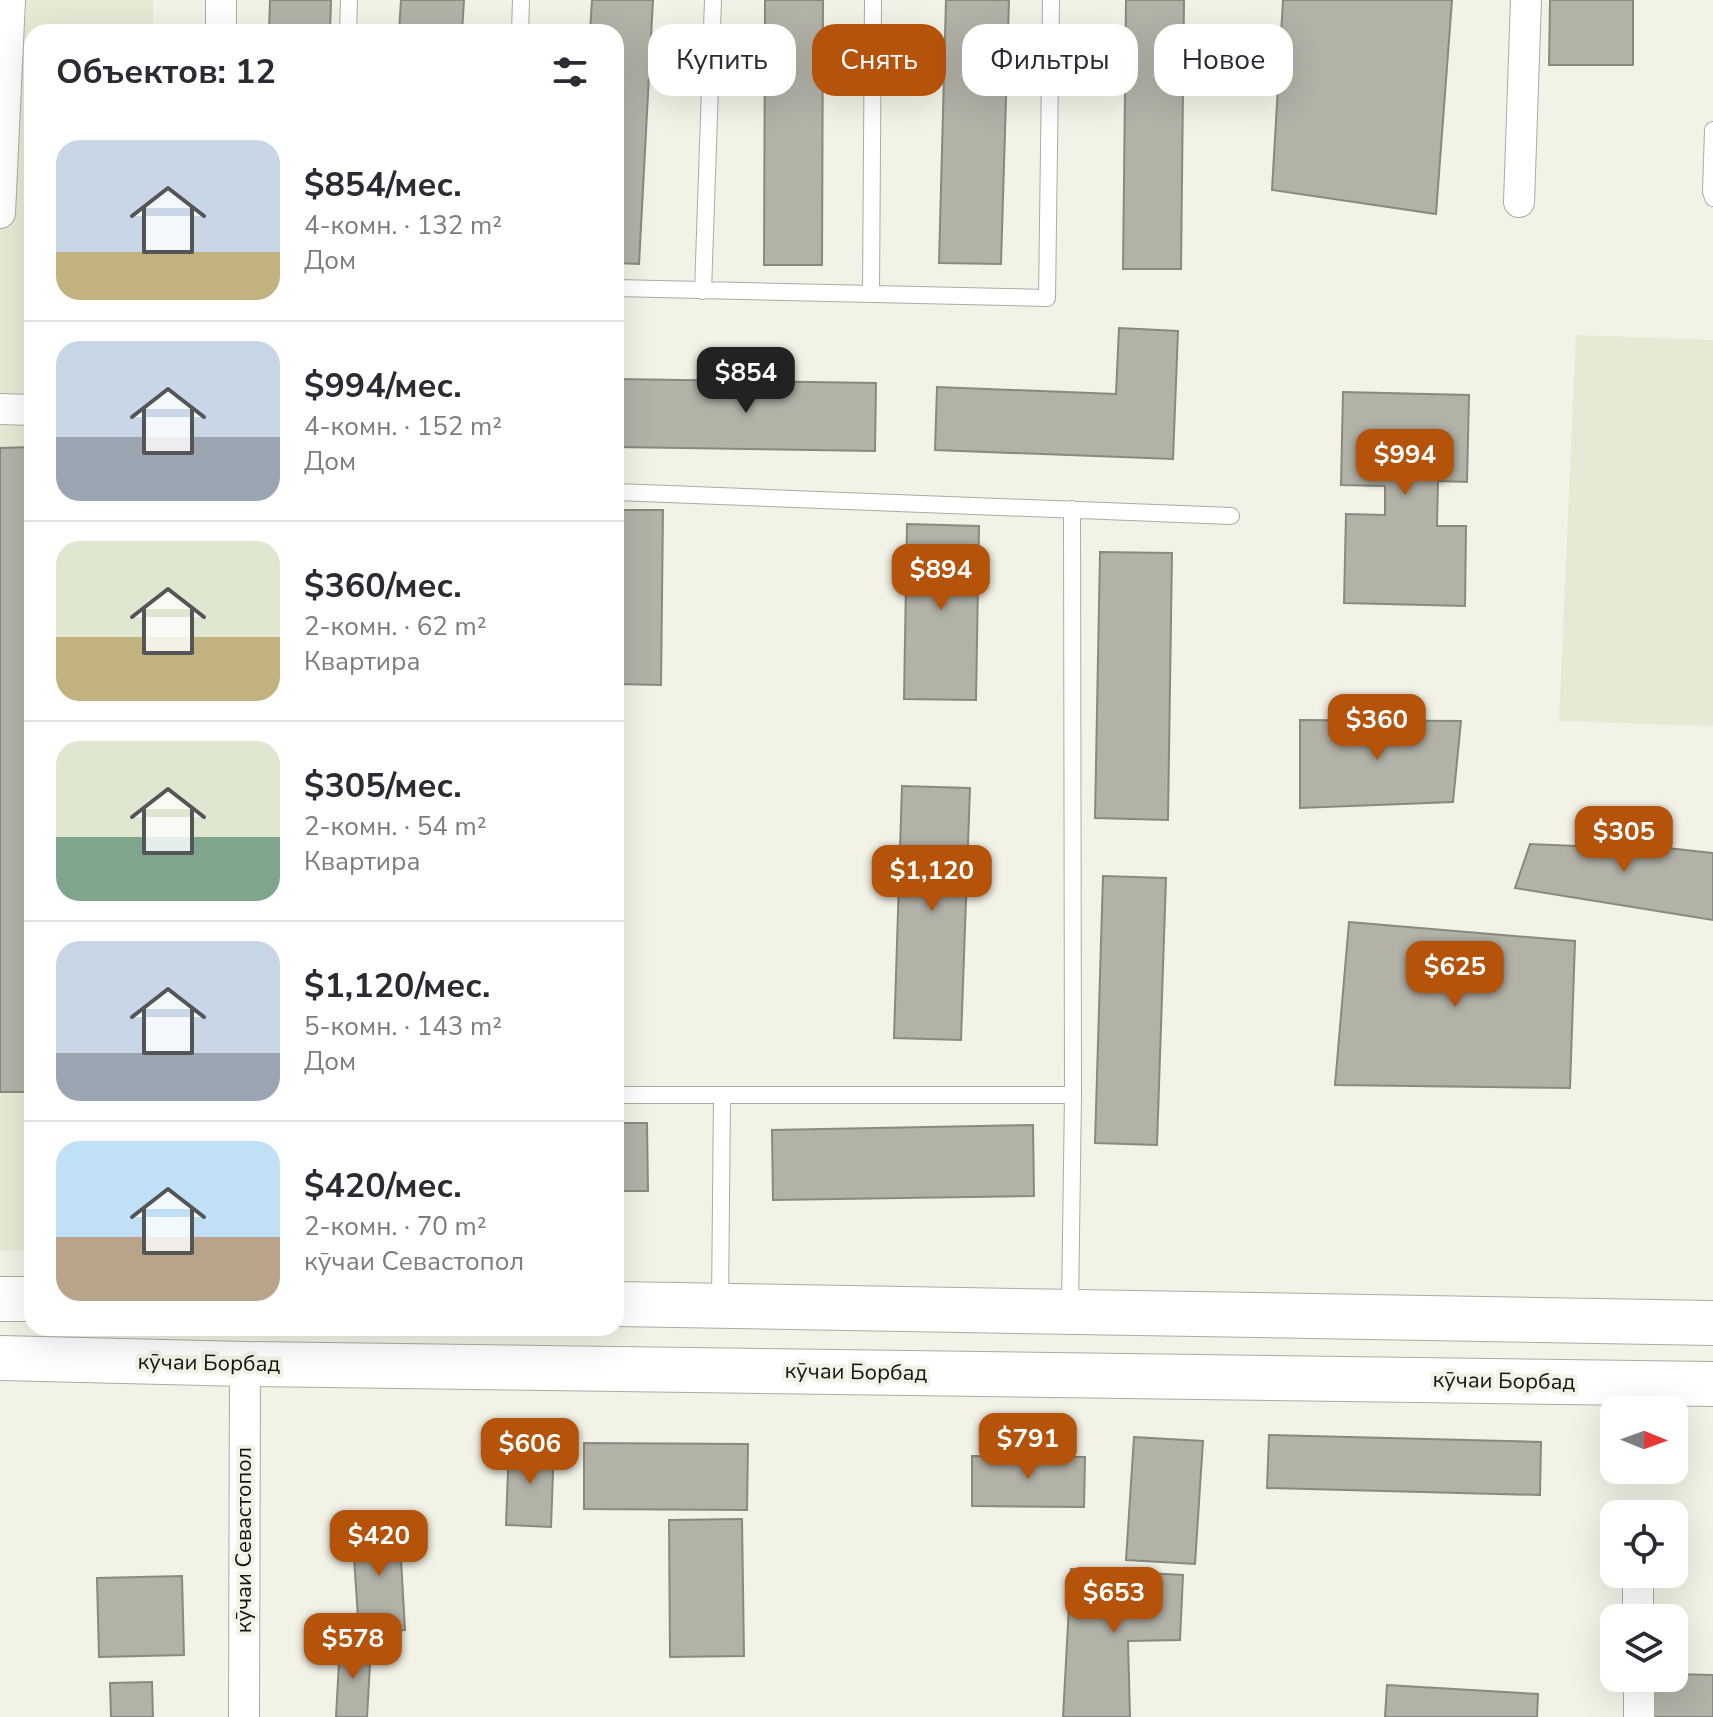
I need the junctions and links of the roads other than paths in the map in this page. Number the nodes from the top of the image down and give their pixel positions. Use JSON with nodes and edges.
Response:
{"nodes":[{"id":1,"x":10,"y":0,"type":"edge"},
{"id":2,"x":221,"y":0,"type":"edge"},
{"id":3,"x":349,"y":0,"type":"edge"},
{"id":4,"x":521,"y":0,"type":"edge"},
{"id":5,"x":713,"y":0,"type":"edge"},
{"id":6,"x":873,"y":0,"type":"edge"},
{"id":7,"x":1051,"y":0,"type":"edge"},
{"id":8,"x":1526,"y":0,"type":"edge"},
{"id":9,"x":221,"y":24,"type":"edge"},
{"id":10,"x":348,"y":24,"type":"edge"},
{"id":11,"x":520,"y":24,"type":"edge"},
{"id":12,"x":1713,"y":130,"type":"edge"},
{"id":13,"x":1713,"y":198,"type":"edge"},
{"id":14,"x":1519,"y":202,"type":"dead end"},
{"id":15,"x":0,"y":213,"type":"edge"},
{"id":16,"x":624,"y":288,"type":"edge"},
{"id":17,"x":703,"y":291,"type":"junction"},
{"id":18,"x":871,"y":294,"type":"junction"},
{"id":19,"x":0,"y":409,"type":"edge"},
{"id":20,"x":24,"y":410,"type":"edge"},
{"id":21,"x":624,"y":492,"type":"edge"},
{"id":22,"x":1072,"y":509,"type":"junction"},
{"id":23,"x":1231,"y":516,"type":"dead end"},
{"id":24,"x":624,"y":1095,"type":"edge"},
{"id":25,"x":722,"y":1095,"type":"junction"},
{"id":26,"x":1073,"y":1095,"type":"junction"},
{"id":27,"x":0,"y":1299,"type":"edge"},
{"id":28,"x":24,"y":1299,"type":"edge"},
{"id":29,"x":624,"y":1304,"type":"edge"},
{"id":30,"x":720,"y":1305,"type":"junction"},
{"id":31,"x":1070,"y":1310,"type":"junction"},
{"id":32,"x":1713,"y":1323,"type":"edge"},
{"id":33,"x":0,"y":1358,"type":"edge"},
{"id":34,"x":245,"y":1364,"type":"junction"},
{"id":35,"x":1713,"y":1384,"type":"edge"},
{"id":36,"x":1639,"y":1692,"type":"edge"},
{"id":37,"x":244,"y":1717,"type":"edge"},
{"id":38,"x":1639,"y":1717,"type":"edge"}],
"edges":[{"from":1,"to":15,"type":"street"},
{"from":2,"to":9,"type":"street"},
{"from":3,"to":10,"type":"lane"},
{"from":4,"to":11,"type":"lane"},
{"from":5,"to":17,"type":"lane"},
{"from":6,"to":18,"type":"lane"},
{"from":7,"to":18,"type":"lane"},
{"from":8,"to":14,"type":"street"},
{"from":12,"to":13,"type":"lane"},
{"from":16,"to":17,"type":"lane"},
{"from":17,"to":18,"type":"lane"},
{"from":19,"to":20,"type":"street"},
{"from":21,"to":22,"type":"lane"},
{"from":22,"to":23,"type":"lane"},
{"from":22,"to":26,"type":"lane"},
{"from":24,"to":25,"type":"lane"},
{"from":25,"to":26,"type":"lane"},
{"from":25,"to":30,"type":"lane"},
{"from":26,"to":31,"type":"lane"},
{"from":27,"to":28,"type":"main road"},
{"from":29,"to":30,"type":"main road"},
{"from":30,"to":31,"type":"main road"},
{"from":31,"to":32,"type":"main road"},
{"from":33,"to":34,"type":"main road","name":"кӯчаи Борбад"},
{"from":34,"to":35,"type":"main road","name":"кӯчаи Борбад"},
{"from":34,"to":37,"type":"street","name":"кӯчаи Севастопол"},
{"from":36,"to":38,"type":"street"}]}
